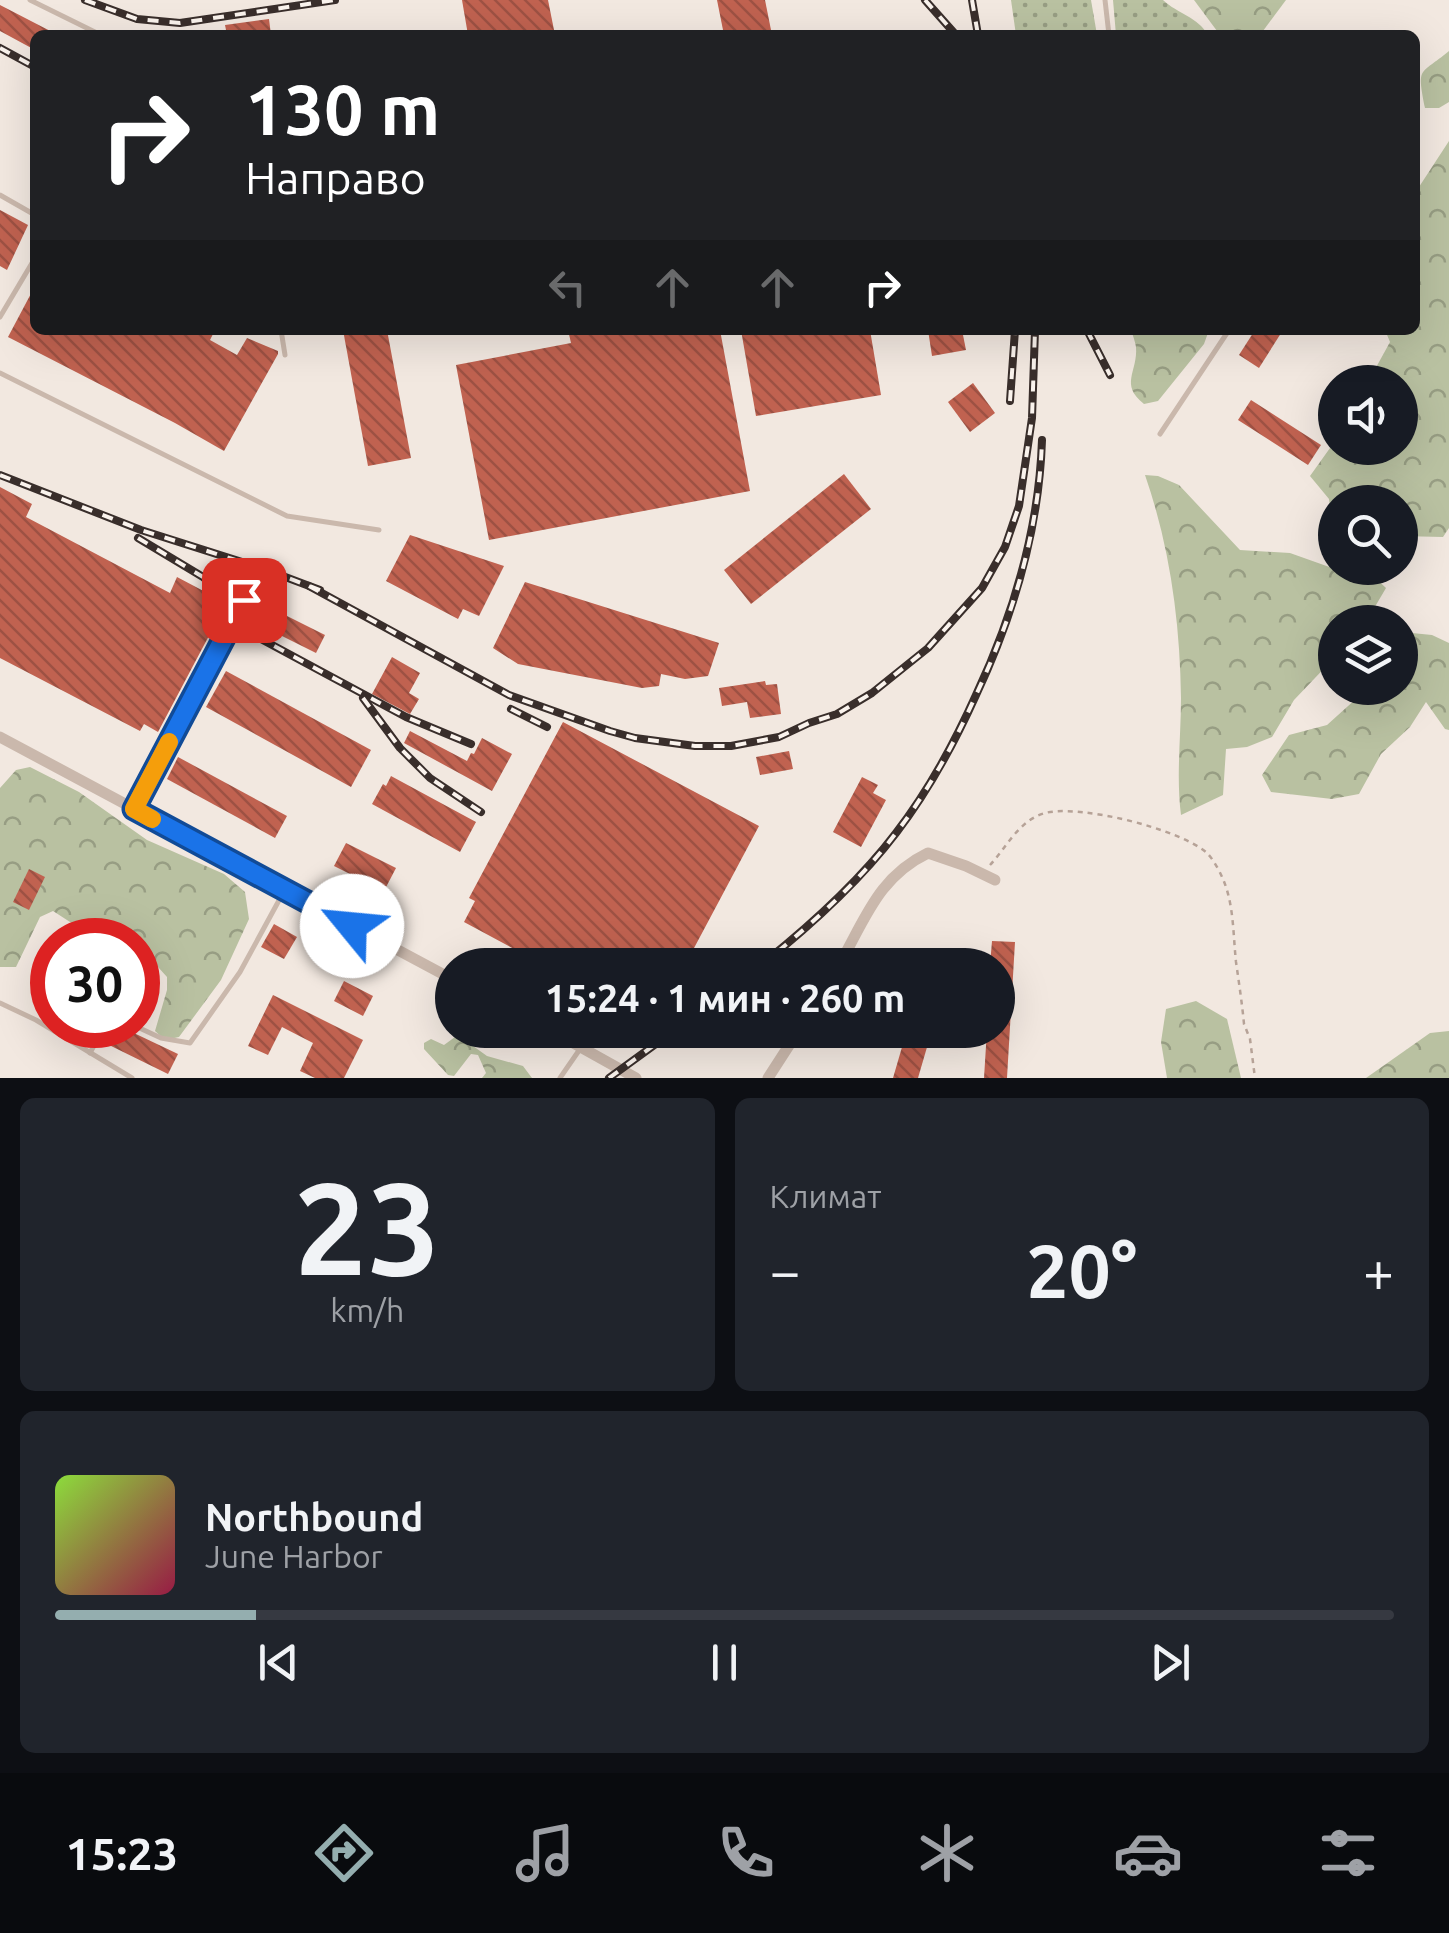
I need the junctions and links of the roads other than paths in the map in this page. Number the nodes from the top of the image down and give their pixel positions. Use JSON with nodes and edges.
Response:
{"nodes":[{"id":1,"x":30,"y":0,"type":"edge"},
{"id":2,"x":1104,"y":0,"type":"edge"},
{"id":3,"x":91,"y":30,"type":"edge"},
{"id":4,"x":1107,"y":30,"type":"edge"},
{"id":5,"x":0,"y":195,"type":"edge"},
{"id":6,"x":30,"y":212,"type":"edge"},
{"id":7,"x":30,"y":266,"type":"edge"},
{"id":8,"x":0,"y":317,"type":"edge"},
{"id":9,"x":282,"y":335,"type":"edge"},
{"id":10,"x":1226,"y":335,"type":"edge"},
{"id":11,"x":285,"y":355,"type":"dead end"},
{"id":12,"x":0,"y":373,"type":"edge"},
{"id":13,"x":1160,"y":434,"type":"dead end"},
{"id":14,"x":379,"y":530,"type":"dead end"},
{"id":15,"x":244,"y":600,"type":"dead end"},
{"id":16,"x":0,"y":737,"type":"edge"},
{"id":17,"x":134,"y":809,"type":"junction"},
{"id":18,"x":995,"y":880,"type":"dead end"},
{"id":19,"x":285,"y":890,"type":"junction"},
{"id":20,"x":848,"y":948,"type":"edge"},
{"id":21,"x":435,"y":970,"type":"edge"},
{"id":22,"x":0,"y":1003,"type":"edge"},
{"id":23,"x":160,"y":1038,"type":"edge"},
{"id":24,"x":93,"y":1048,"type":"edge"},
{"id":25,"x":581,"y":1048,"type":"edge"},
{"id":26,"x":584,"y":1048,"type":"edge"},
{"id":27,"x":787,"y":1048,"type":"edge"},
{"id":28,"x":90,"y":1053,"type":"junction"},
{"id":29,"x":132,"y":1078,"type":"edge"},
{"id":30,"x":560,"y":1078,"type":"edge"},
{"id":31,"x":636,"y":1078,"type":"edge"},
{"id":32,"x":768,"y":1078,"type":"edge"}],
"edges":[{"from":1,"to":3,"type":"lane"},
{"from":2,"to":4,"type":"lane"},
{"from":5,"to":6,"type":"lane"},
{"from":7,"to":8,"type":"lane"},
{"from":9,"to":11,"type":"lane"},
{"from":10,"to":13,"type":"lane"},
{"from":12,"to":14,"type":"lane"},
{"from":15,"to":17,"type":"lane"},
{"from":16,"to":17,"type":"street"},
{"from":17,"to":19,"type":"street"},
{"from":18,"to":20,"type":"street"},
{"from":19,"to":21,"type":"street"},
{"from":19,"to":23,"type":"lane"},
{"from":22,"to":28,"type":"lane"},
{"from":24,"to":28,"type":"lane"},
{"from":25,"to":30,"type":"lane"},
{"from":26,"to":31,"type":"street"},
{"from":27,"to":32,"type":"street"},
{"from":28,"to":29,"type":"lane"}]}
